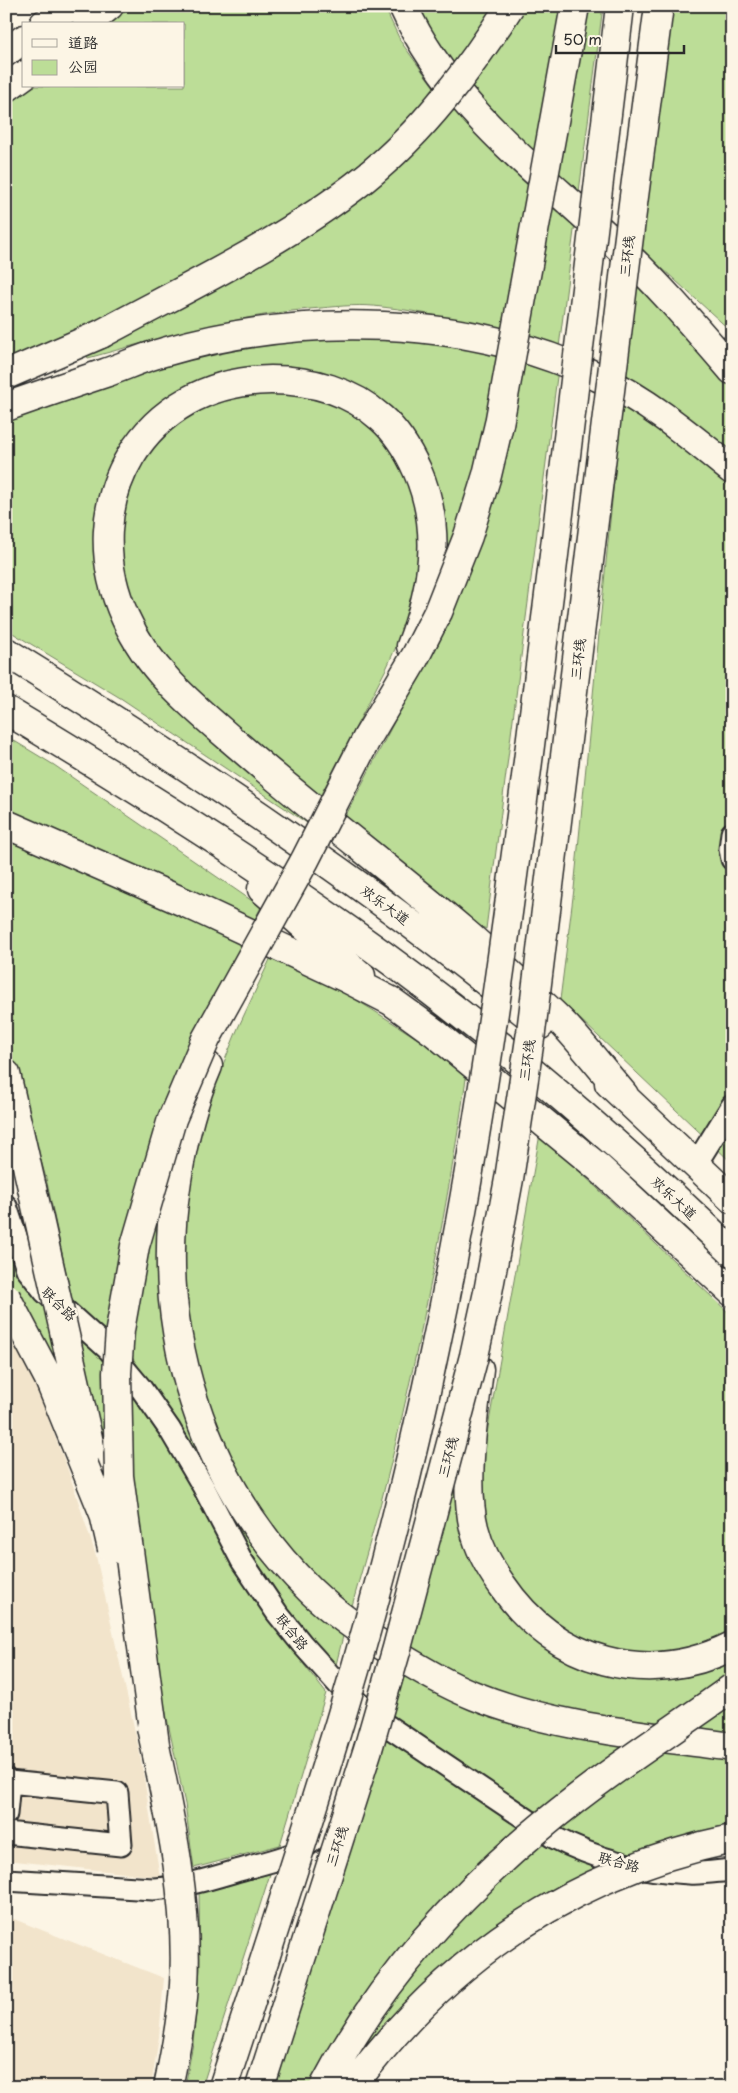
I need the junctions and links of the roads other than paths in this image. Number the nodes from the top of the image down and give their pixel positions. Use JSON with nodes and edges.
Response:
{"nodes":[{"id":1,"x":71,"y":6,"type":"edge"},
{"id":2,"x":109,"y":6,"type":"edge"},
{"id":3,"x":403,"y":6,"type":"edge"},
{"id":4,"x":510,"y":6,"type":"edge"},
{"id":5,"x":575,"y":6,"type":"edge"},
{"id":6,"x":620,"y":6,"type":"edge"},
{"id":7,"x":659,"y":6,"type":"edge"},
{"id":8,"x":47,"y":22,"type":"edge"},
{"id":9,"x":89,"y":22,"type":"edge"},
{"id":10,"x":22,"y":40,"type":"edge"},
{"id":11,"x":6,"y":52,"type":"edge"},
{"id":12,"x":673,"y":303,"type":"junction"},
{"id":13,"x":732,"y":353,"type":"edge"},
{"id":14,"x":732,"y":370,"type":"edge"},
{"id":15,"x":6,"y":376,"type":"edge"},
{"id":16,"x":6,"y":407,"type":"edge"},
{"id":17,"x":732,"y":470,"type":"edge"},
{"id":18,"x":6,"y":652,"type":"edge"},
{"id":19,"x":395,"y":688,"type":"junction"},
{"id":20,"x":6,"y":710,"type":"edge"},
{"id":21,"x":6,"y":824,"type":"edge"},
{"id":22,"x":732,"y":833,"type":"edge"},
{"id":23,"x":234,"y":852,"type":"junction"},
{"id":24,"x":732,"y":859,"type":"edge"},
{"id":25,"x":252,"y":956,"type":"junction"},
{"id":26,"x":391,"y":1001,"type":"junction"},
{"id":27,"x":6,"y":1074,"type":"edge"},
{"id":28,"x":624,"y":1095,"type":"junction"},
{"id":29,"x":732,"y":1106,"type":"edge"},
{"id":30,"x":696,"y":1164,"type":"junction"},
{"id":31,"x":732,"y":1199,"type":"edge"},
{"id":32,"x":6,"y":1206,"type":"edge"},
{"id":33,"x":732,"y":1252,"type":"edge"},
{"id":34,"x":488,"y":1292,"type":"junction"},
{"id":35,"x":732,"y":1292,"type":"edge"},
{"id":36,"x":6,"y":1297,"type":"edge"},
{"id":37,"x":104,"y":1514,"type":"junction"},
{"id":38,"x":732,"y":1646,"type":"edge"},
{"id":39,"x":732,"y":1688,"type":"edge"},
{"id":40,"x":371,"y":1715,"type":"junction"},
{"id":41,"x":155,"y":1744,"type":"junction"},
{"id":42,"x":732,"y":1747,"type":"edge"},
{"id":43,"x":8,"y":1781,"type":"edge"},
{"id":44,"x":6,"y":1814,"type":"edge"},
{"id":45,"x":6,"y":1833,"type":"edge"},
{"id":46,"x":732,"y":1839,"type":"edge"},
{"id":47,"x":732,"y":1870,"type":"edge"},
{"id":48,"x":6,"y":1880,"type":"edge"},
{"id":49,"x":168,"y":2087,"type":"edge"},
{"id":50,"x":224,"y":2087,"type":"edge"},
{"id":51,"x":260,"y":2087,"type":"edge"},
{"id":52,"x":324,"y":2087,"type":"edge"},
{"id":53,"x":352,"y":2087,"type":"edge"}],
"edges":[{"from":1,"to":8,"type":"highway"},
{"from":2,"to":9,"type":"highway"},
{"from":3,"to":12,"type":"highway"},
{"from":4,"to":15,"type":"highway","bridge":true},
{"from":5,"to":19,"type":"highway","bridge":true},
{"from":6,"to":50,"type":"highway","bridge":true},
{"from":7,"to":34,"type":"highway","name":"三环线","bridge":true},
{"from":10,"to":11,"type":"highway"},
{"from":12,"to":13,"type":"highway"},
{"from":12,"to":14,"type":"highway"},
{"from":16,"to":17,"type":"highway"},
{"from":18,"to":28,"type":"highway","name":"欢乐大道"},
{"from":19,"to":25,"type":"highway","bridge":true},
{"from":19,"to":28,"type":"highway","bridge":true},
{"from":20,"to":23,"type":"highway","name":"欢乐大道"},
{"from":21,"to":26,"type":"highway"},
{"from":22,"to":24,"type":"street"},
{"from":23,"to":26,"type":"highway"},
{"from":23,"to":33,"type":"highway","name":"欢乐大道"},
{"from":25,"to":41,"type":"highway","bridge":true},
{"from":25,"to":42,"type":"highway","bridge":true},
{"from":26,"to":35,"type":"highway"},
{"from":27,"to":37,"type":"highway","bridge":true},
{"from":28,"to":30,"type":"highway","name":"欢乐大道"},
{"from":29,"to":30,"type":"street"},
{"from":30,"to":31,"type":"highway","name":"欢乐大道"},
{"from":32,"to":40,"type":"street","name":"联合路"},
{"from":34,"to":38,"type":"highway","bridge":true},
{"from":34,"to":51,"type":"highway","name":"三环线","bridge":true},
{"from":36,"to":37,"type":"highway","bridge":true},
{"from":37,"to":41,"type":"highway","bridge":true},
{"from":39,"to":52,"type":"highway","bridge":true},
{"from":40,"to":47,"type":"street","name":"联合路"},
{"from":40,"to":48,"type":"street"},
{"from":41,"to":49,"type":"highway","bridge":true},
{"from":43,"to":44,"type":"street"},
{"from":43,"to":45,"type":"street"},
{"from":46,"to":53,"type":"highway","bridge":true}]}
